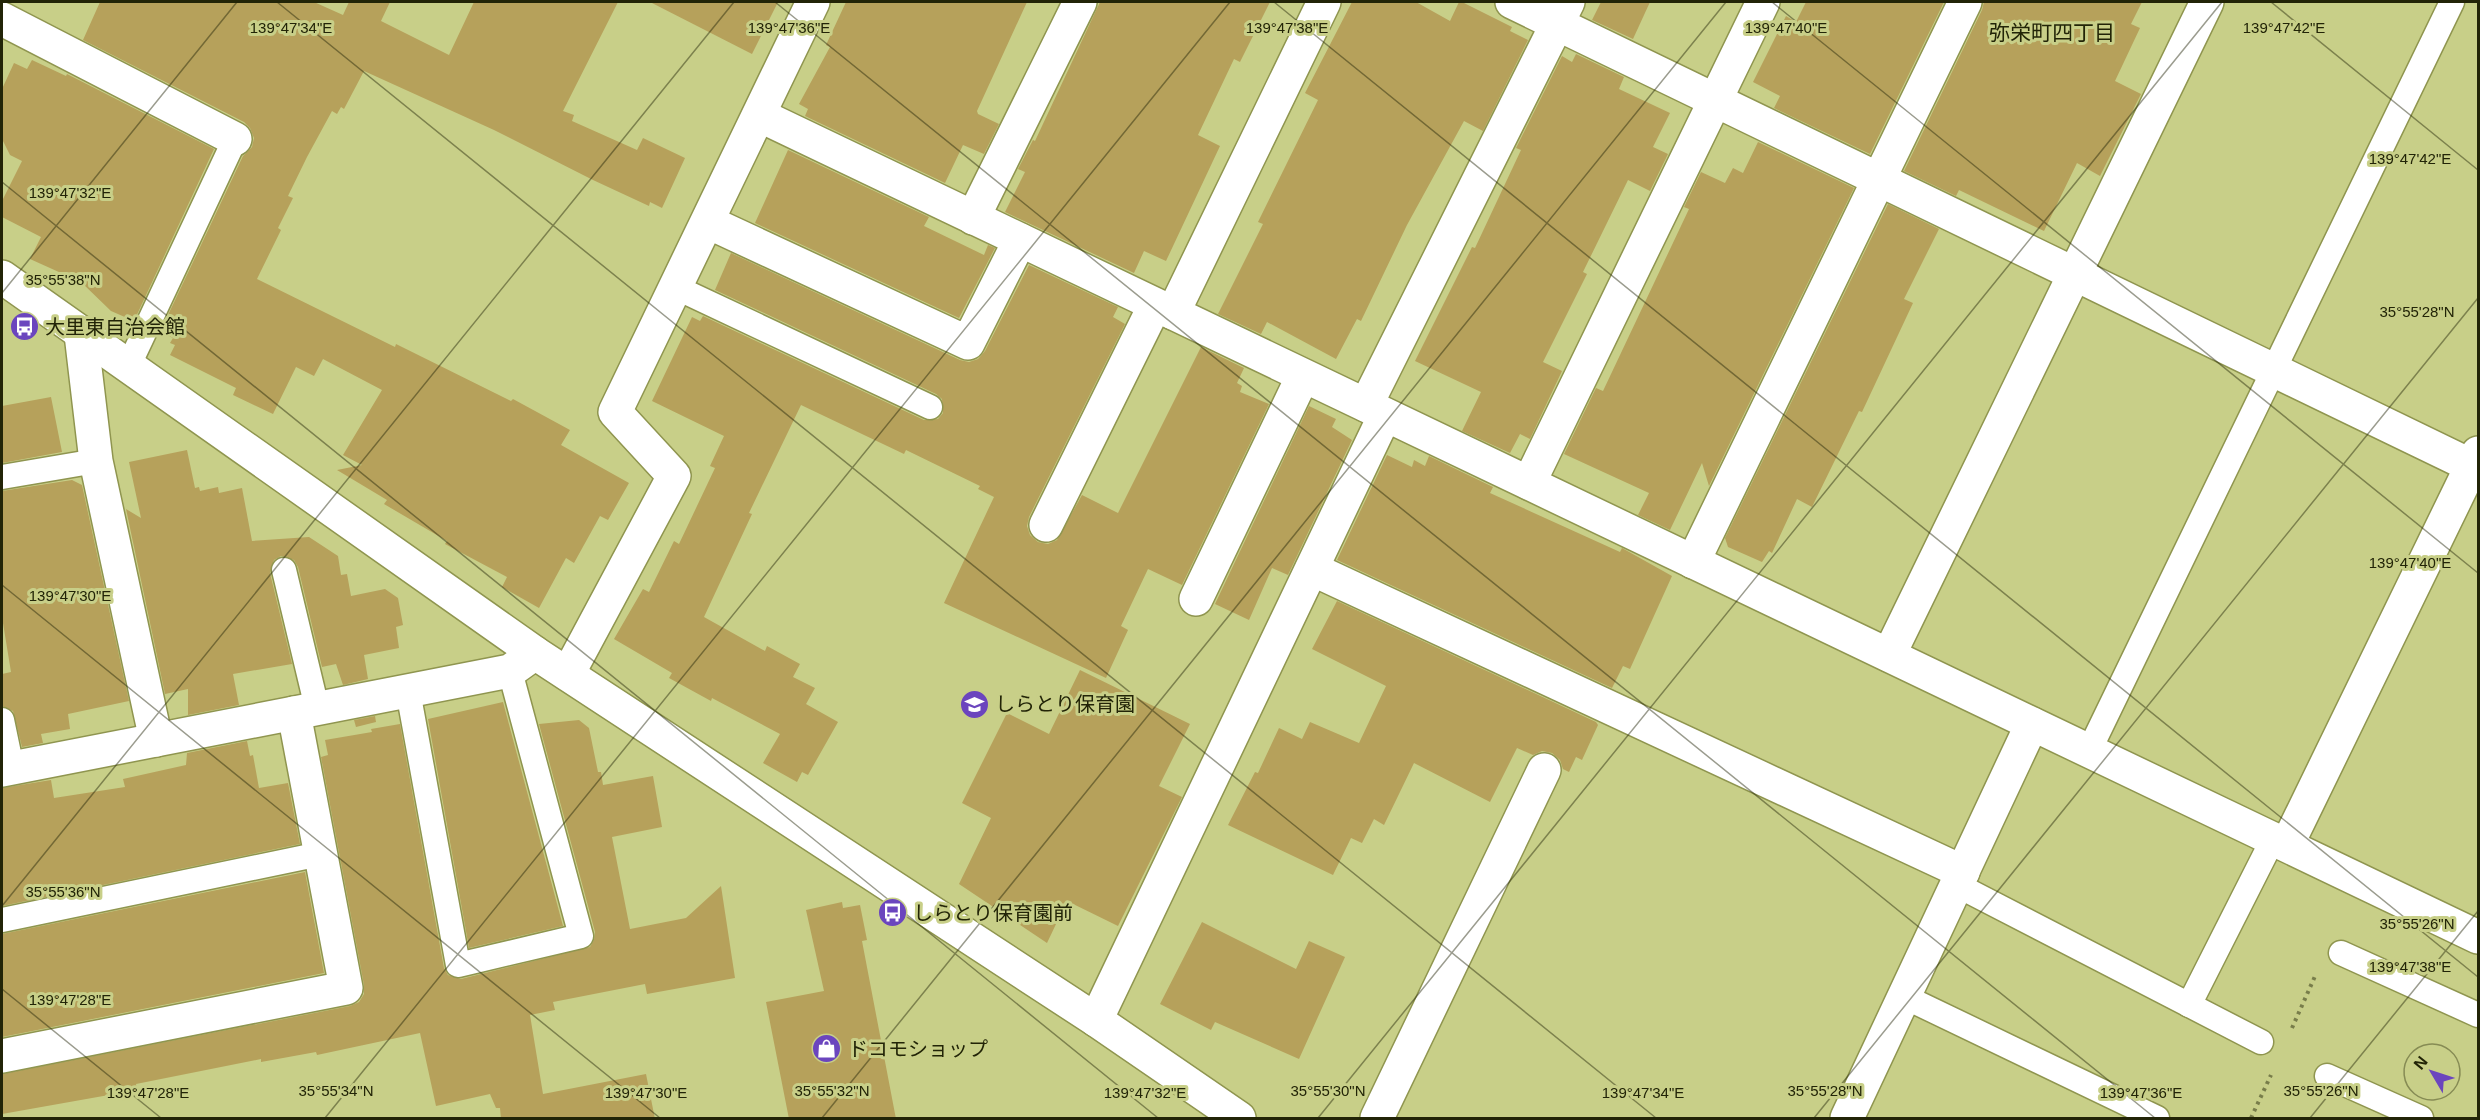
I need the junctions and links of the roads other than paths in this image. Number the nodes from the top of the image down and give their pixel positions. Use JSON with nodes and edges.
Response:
{"nodes":[{"id":1,"x":813,"y":2,"type":"edge"},
{"id":2,"x":1080,"y":2,"type":"edge"},
{"id":3,"x":1324,"y":2,"type":"edge"},
{"id":4,"x":1512,"y":2,"type":"edge"},
{"id":5,"x":1763,"y":2,"type":"edge"},
{"id":6,"x":1965,"y":2,"type":"edge"},
{"id":7,"x":2207,"y":2,"type":"edge"},
{"id":8,"x":2451,"y":2,"type":"edge"},
{"id":9,"x":1562,"y":12,"type":"edge"},
{"id":10,"x":2,"y":19,"type":"edge"},
{"id":11,"x":1714,"y":102,"type":"junction"},
{"id":12,"x":759,"y":116,"type":"junction"},
{"id":13,"x":235,"y":139,"type":"joint"},
{"id":14,"x":1879,"y":179,"type":"junction"},
{"id":15,"x":973,"y":218,"type":"junction"},
{"id":16,"x":708,"y":222,"type":"junction"},
{"id":17,"x":1020,"y":240,"type":"junction"},
{"id":18,"x":2075,"y":275,"type":"junction"},
{"id":19,"x":2,"y":277,"type":"edge"},
{"id":20,"x":675,"y":287,"type":"junction"},
{"id":21,"x":1164,"y":309,"type":"junction"},
{"id":22,"x":81,"y":334,"type":"junction"},
{"id":23,"x":128,"y":367,"type":"junction"},
{"id":24,"x":2274,"y":372,"type":"junction"},
{"id":25,"x":1303,"y":376,"type":"junction"},
{"id":26,"x":930,"y":407,"type":"dead end"},
{"id":27,"x":1376,"y":410,"type":"junction"},
{"id":28,"x":96,"y":461,"type":"junction"},
{"id":29,"x":2476,"y":463,"type":"edge"},
{"id":30,"x":2,"y":477,"type":"edge"},
{"id":31,"x":1529,"y":483,"type":"junction"},
{"id":32,"x":1046,"y":525,"type":"dead end"},
{"id":33,"x":1693,"y":561,"type":"junction"},
{"id":34,"x":1312,"y":569,"type":"junction"},
{"id":35,"x":284,"y":570,"type":"dead end"},
{"id":36,"x":1196,"y":599,"type":"dead end"},
{"id":37,"x":1889,"y":655,"type":"junction"},
{"id":38,"x":522,"y":662,"type":"junction"},
{"id":39,"x":568,"y":674,"type":"junction"},
{"id":40,"x":408,"y":691,"type":"junction"},
{"id":41,"x":306,"y":711,"type":"junction"},
{"id":42,"x":2,"y":720,"type":"edge"},
{"id":43,"x":2032,"y":724,"type":"junction"},
{"id":44,"x":156,"y":740,"type":"junction"},
{"id":45,"x":2089,"y":751,"type":"junction"},
{"id":46,"x":7,"y":769,"type":"edge"},
{"id":47,"x":1544,"y":770,"type":"dead end"},
{"id":48,"x":2280,"y":842,"type":"junction"},
{"id":49,"x":320,"y":854,"type":"junction"},
{"id":50,"x":1960,"y":878,"type":"junction"},
{"id":51,"x":2,"y":920,"type":"edge"},
{"id":52,"x":2478,"y":937,"type":"edge"},
{"id":53,"x":2341,"y":952,"type":"dead end"},
{"id":54,"x":1905,"y":997,"type":"junction"},
{"id":55,"x":2189,"y":1005,"type":"junction"},
{"id":56,"x":2478,"y":1015,"type":"edge"},
{"id":57,"x":1096,"y":1020,"type":"junction"},
{"id":58,"x":2261,"y":1042,"type":"dead end"},
{"id":59,"x":2,"y":1056,"type":"edge"},
{"id":60,"x":2327,"y":1076,"type":"dead end"},
{"id":61,"x":1238,"y":1118,"type":"edge"},
{"id":62,"x":1377,"y":1119,"type":"edge"},
{"id":63,"x":1847,"y":1119,"type":"edge"},
{"id":64,"x":2157,"y":1119,"type":"edge"},
{"id":65,"x":2421,"y":1119,"type":"edge"}],
"edges":[{"from":1,"to":12,"type":"street"},
{"from":2,"to":15,"type":"street"},
{"from":3,"to":21,"type":"street"},
{"from":4,"to":9,"type":"street"},
{"from":5,"to":11,"type":"street"},
{"from":6,"to":14,"type":"street"},
{"from":7,"to":18,"type":"street"},
{"from":8,"to":24,"type":"lane"},
{"from":9,"to":11,"type":"street"},
{"from":9,"to":27,"type":"street"},
{"from":10,"to":13,"type":"street"},
{"from":11,"to":14,"type":"street"},
{"from":11,"to":31,"type":"street"},
{"from":12,"to":15,"type":"street"},
{"from":12,"to":16,"type":"street"},
{"from":13,"to":23,"type":"lane"},
{"from":14,"to":18,"type":"street"},
{"from":14,"to":33,"type":"street"},
{"from":15,"to":17,"type":"street"},
{"from":16,"to":17,"type":"street"},
{"from":16,"to":20,"type":"street"},
{"from":17,"to":21,"type":"street"},
{"from":18,"to":24,"type":"street"},
{"from":18,"to":37,"type":"street"},
{"from":19,"to":22,"type":"street"},
{"from":20,"to":26,"type":"lane"},
{"from":20,"to":39,"type":"street"},
{"from":21,"to":25,"type":"street"},
{"from":21,"to":32,"type":"street"},
{"from":22,"to":23,"type":"street"},
{"from":22,"to":28,"type":"street"},
{"from":23,"to":38,"type":"street"},
{"from":24,"to":29,"type":"street"},
{"from":24,"to":45,"type":"lane"},
{"from":25,"to":27,"type":"street"},
{"from":25,"to":36,"type":"street"},
{"from":27,"to":31,"type":"street"},
{"from":27,"to":34,"type":"street"},
{"from":28,"to":30,"type":"lane"},
{"from":28,"to":44,"type":"street"},
{"from":29,"to":48,"type":"street"},
{"from":31,"to":33,"type":"street"},
{"from":33,"to":37,"type":"street"},
{"from":34,"to":50,"type":"street"},
{"from":34,"to":57,"type":"street"},
{"from":35,"to":41,"type":"lane"},
{"from":37,"to":43,"type":"street"},
{"from":38,"to":39,"type":"street"},
{"from":38,"to":40,"type":"street"},
{"from":38,"to":40,"type":"lane"},
{"from":39,"to":57,"type":"street"},
{"from":40,"to":41,"type":"street"},
{"from":41,"to":44,"type":"street"},
{"from":41,"to":49,"type":"street"},
{"from":42,"to":46,"type":"lane"},
{"from":43,"to":45,"type":"street"},
{"from":43,"to":50,"type":"street"},
{"from":44,"to":46,"type":"street"},
{"from":45,"to":48,"type":"street"},
{"from":47,"to":62,"type":"street"},
{"from":48,"to":52,"type":"street"},
{"from":48,"to":55,"type":"lane"},
{"from":49,"to":51,"type":"lane"},
{"from":49,"to":59,"type":"street"},
{"from":50,"to":54,"type":"street"},
{"from":50,"to":55,"type":"lane"},
{"from":53,"to":56,"type":"lane"},
{"from":54,"to":63,"type":"street"},
{"from":54,"to":64,"type":"lane"},
{"from":55,"to":58,"type":"lane"},
{"from":57,"to":61,"type":"street"},
{"from":60,"to":65,"type":"lane"}]}
